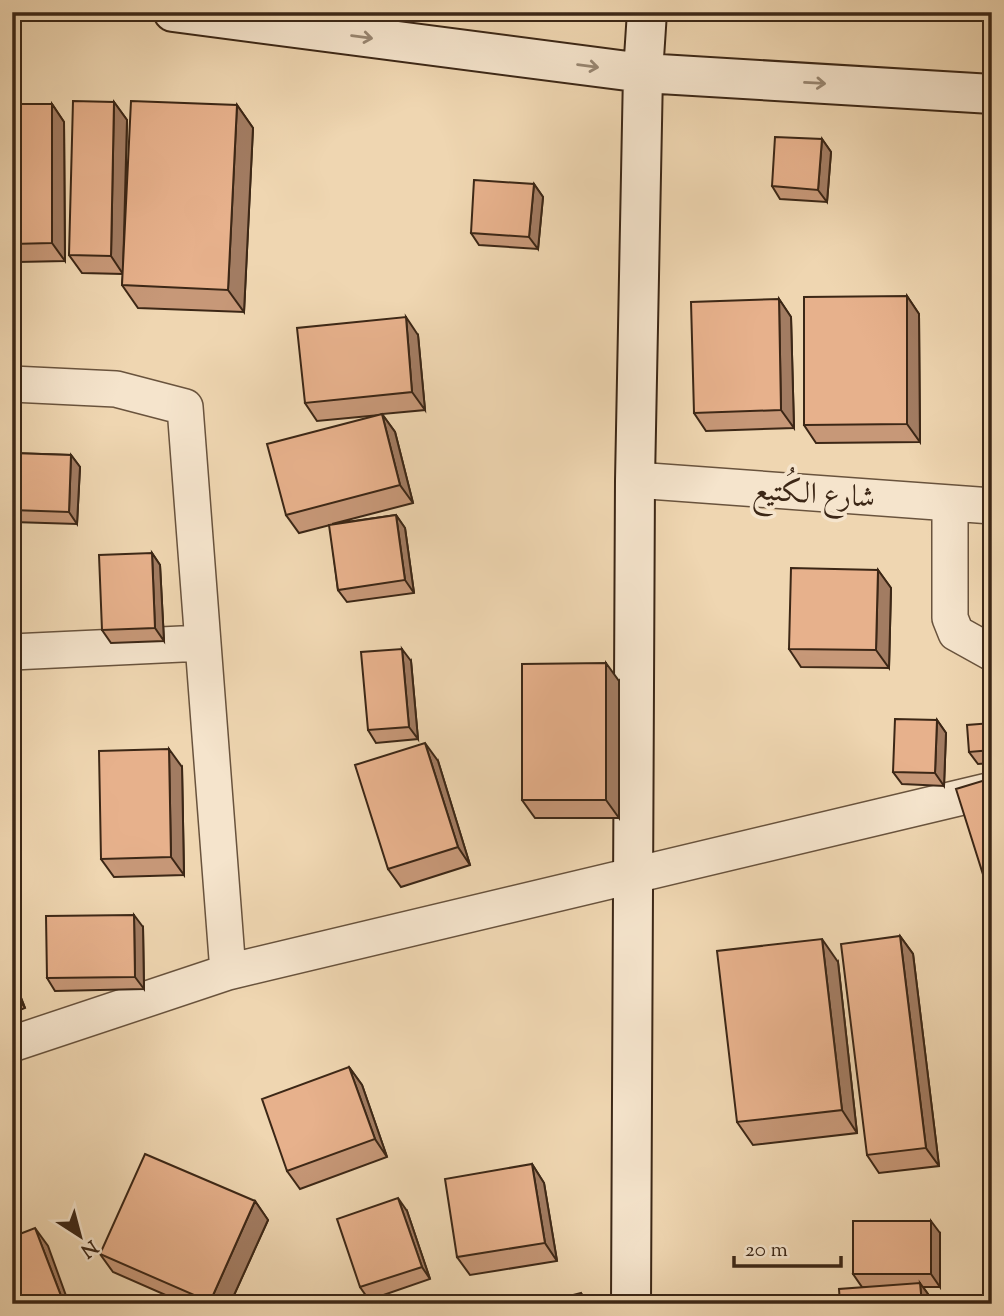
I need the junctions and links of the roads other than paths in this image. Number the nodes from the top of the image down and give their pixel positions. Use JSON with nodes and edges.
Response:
{"nodes":[{"id":1,"x":173,"y":12,"type":"edge"},
{"id":2,"x":647,"y":12,"type":"edge"},
{"id":3,"x":643,"y":73,"type":"junction"},
{"id":4,"x":992,"y":94,"type":"edge"},
{"id":5,"x":12,"y":384,"type":"edge"},
{"id":6,"x":635,"y":480,"type":"junction"},
{"id":7,"x":950,"y":503,"type":"junction"},
{"id":8,"x":992,"y":506,"type":"edge"},
{"id":9,"x":203,"y":643,"type":"junction"},
{"id":10,"x":12,"y":652,"type":"edge"},
{"id":11,"x":992,"y":653,"type":"edge"},
{"id":12,"x":992,"y":790,"type":"edge"},
{"id":13,"x":632,"y":875,"type":"junction"},
{"id":14,"x":228,"y":971,"type":"junction"},
{"id":15,"x":12,"y":1044,"type":"edge"},
{"id":16,"x":631,"y":1304,"type":"edge"}],
"edges":[{"from":1,"to":3,"type":"street","one_way":true},
{"from":2,"to":3,"type":"street"},
{"from":3,"to":4,"type":"street","one_way":true},
{"from":3,"to":6,"type":"street"},
{"from":5,"to":9,"type":"street"},
{"from":6,"to":7,"type":"street","name":"شارع الكُتيع"},
{"from":6,"to":13,"type":"street"},
{"from":7,"to":8,"type":"street","name":"شارع الكُتيع"},
{"from":7,"to":11,"type":"street"},
{"from":9,"to":10,"type":"street"},
{"from":9,"to":14,"type":"street"},
{"from":12,"to":13,"type":"street"},
{"from":13,"to":14,"type":"street"},
{"from":13,"to":16,"type":"street"},
{"from":14,"to":15,"type":"street"}]}
